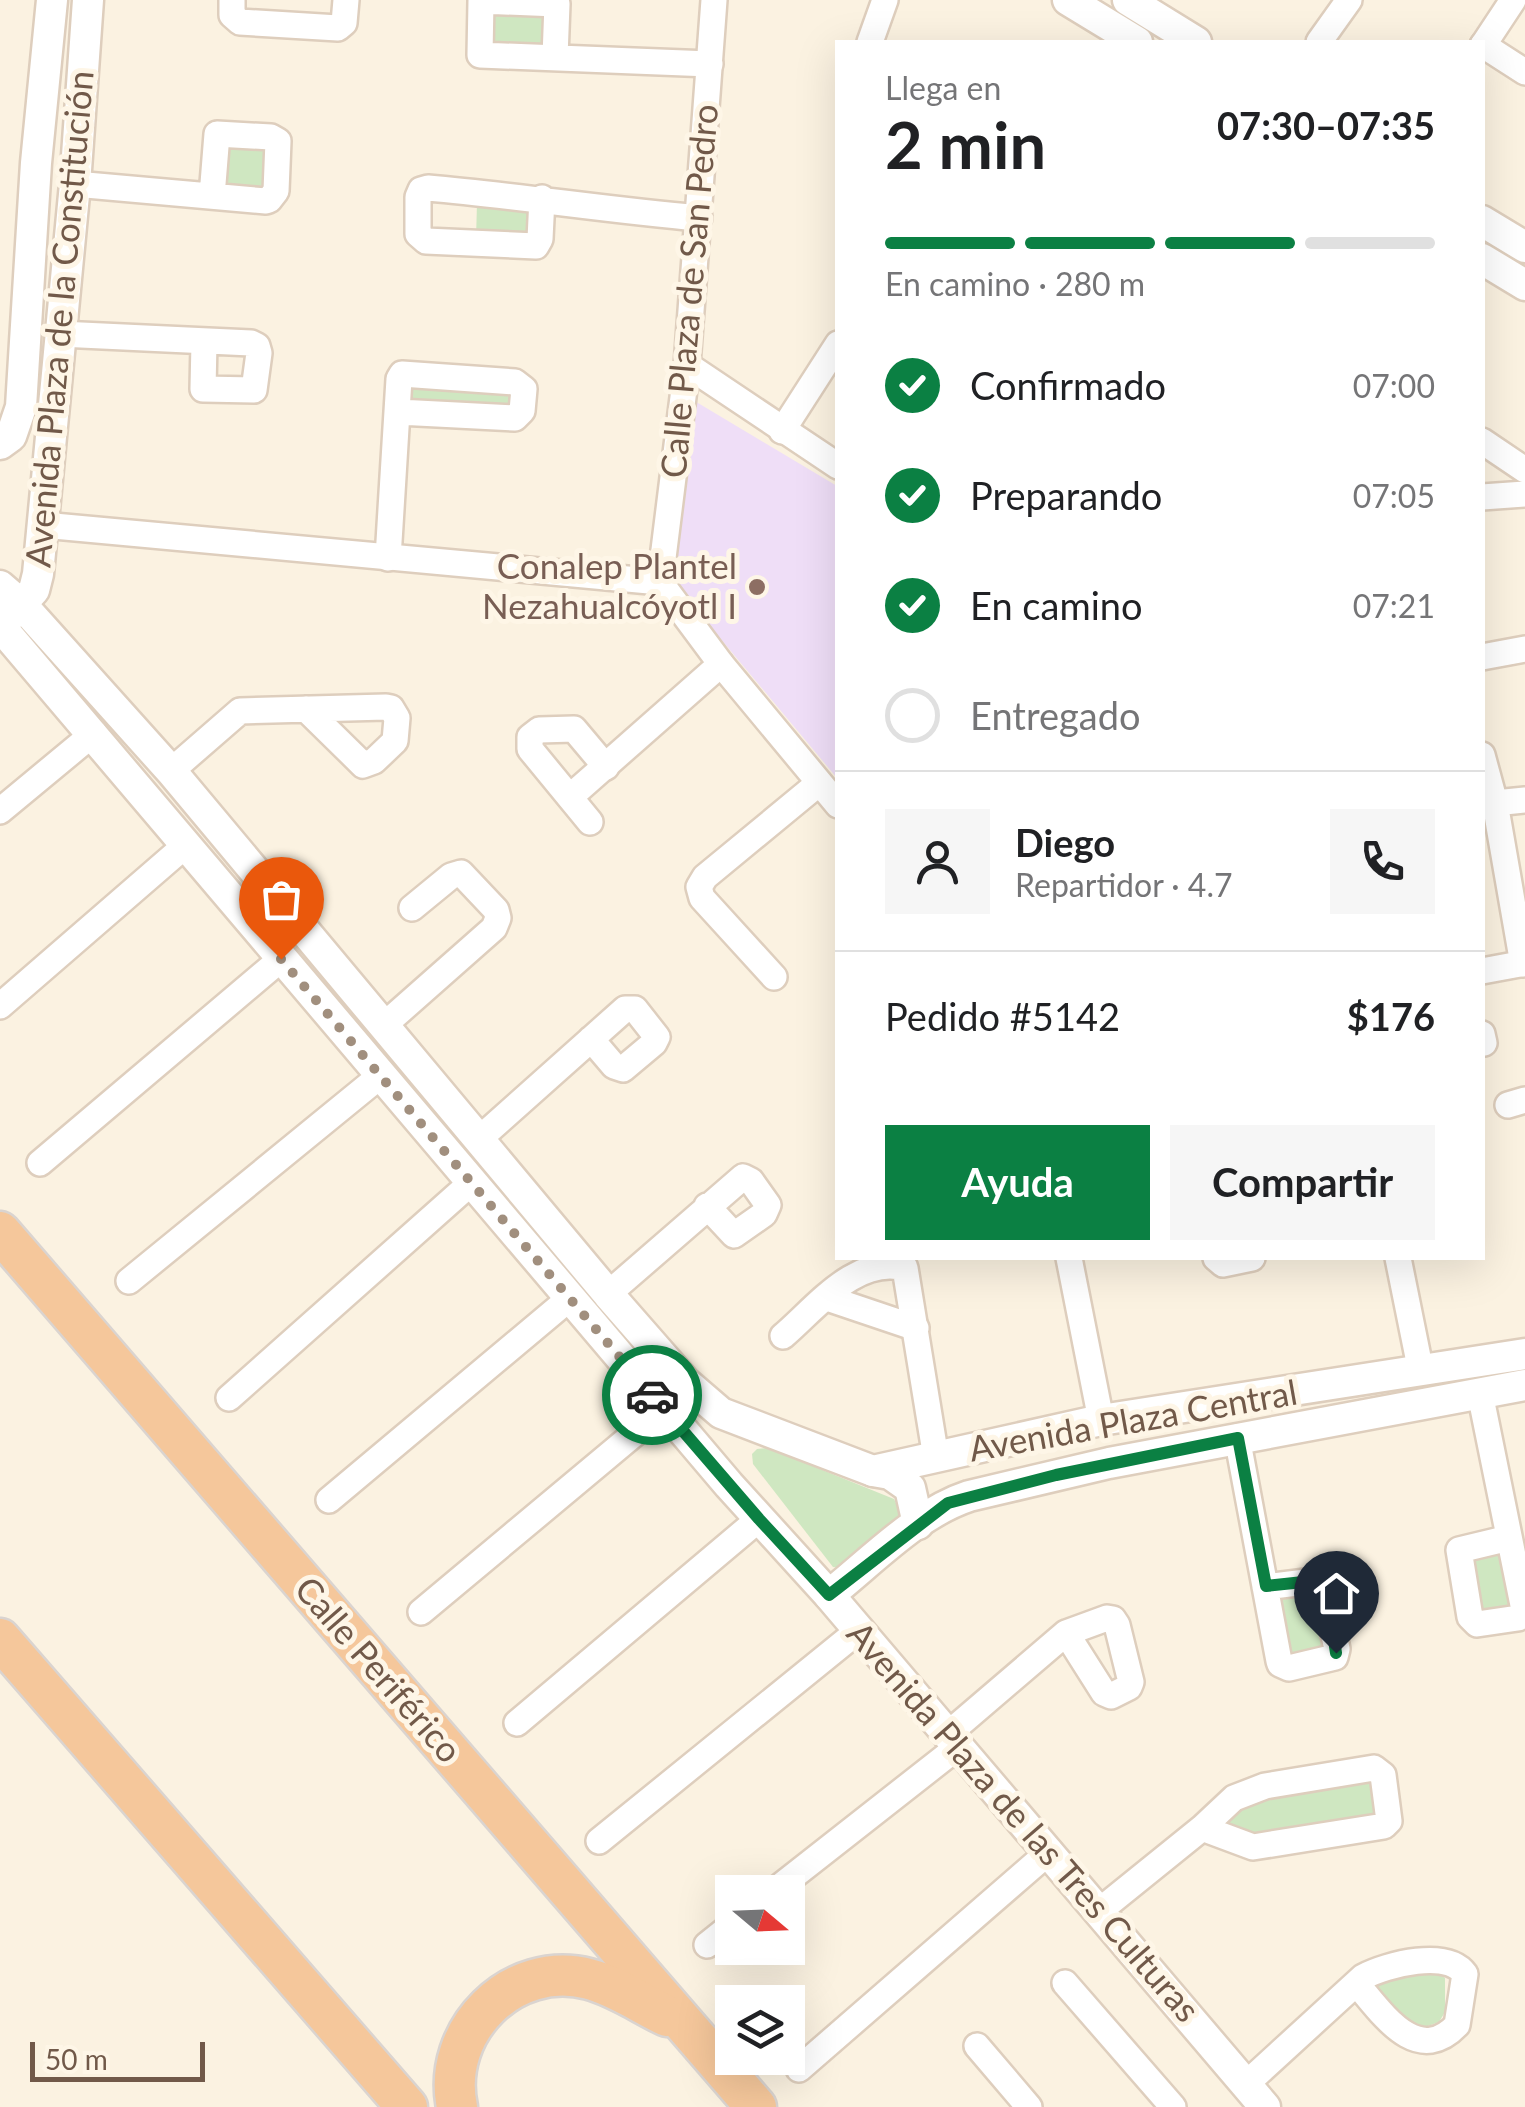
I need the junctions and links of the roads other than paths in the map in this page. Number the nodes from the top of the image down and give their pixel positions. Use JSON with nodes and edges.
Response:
{"nodes":[{"id":1,"x":52,"y":0,"type":"edge"},
{"id":2,"x":88,"y":0,"type":"edge"},
{"id":3,"x":232,"y":0,"type":"edge"},
{"id":4,"x":346,"y":0,"type":"edge"},
{"id":5,"x":714,"y":0,"type":"edge"},
{"id":6,"x":884,"y":0,"type":"edge"},
{"id":7,"x":1068,"y":0,"type":"edge"},
{"id":8,"x":1128,"y":0,"type":"edge"},
{"id":9,"x":1349,"y":0,"type":"edge"},
{"id":10,"x":1513,"y":0,"type":"edge"},
{"id":11,"x":871,"y":40,"type":"edge"},
{"id":12,"x":1135,"y":40,"type":"edge"},
{"id":13,"x":1193,"y":40,"type":"edge"},
{"id":14,"x":1320,"y":40,"type":"edge"},
{"id":15,"x":1485,"y":43,"type":"edge"},
{"id":16,"x":1485,"y":47,"type":"edge"},
{"id":17,"x":555,"y":57,"type":"dead end"},
{"id":18,"x":710,"y":64,"type":"junction"},
{"id":19,"x":1525,"y":72,"type":"edge"},
{"id":20,"x":75,"y":184,"type":"junction"},
{"id":21,"x":212,"y":196,"type":"dead end"},
{"id":22,"x":542,"y":198,"type":"junction"},
{"id":23,"x":699,"y":218,"type":"junction"},
{"id":24,"x":1485,"y":223,"type":"edge"},
{"id":25,"x":1525,"y":247,"type":"edge"},
{"id":26,"x":1485,"y":261,"type":"edge"},
{"id":27,"x":1525,"y":286,"type":"edge"},
{"id":28,"x":60,"y":334,"type":"junction"},
{"id":29,"x":204,"y":342,"type":"dead end"},
{"id":30,"x":835,"y":349,"type":"edge"},
{"id":31,"x":687,"y":366,"type":"junction"},
{"id":32,"x":398,"y":412,"type":"dead end"},
{"id":33,"x":782,"y":431,"type":"junction"},
{"id":34,"x":6,"y":440,"type":"edge"},
{"id":35,"x":1485,"y":443,"type":"edge"},
{"id":36,"x":47,"y":459,"type":"junction"},
{"id":37,"x":835,"y":464,"type":"edge"},
{"id":38,"x":1525,"y":470,"type":"edge"},
{"id":39,"x":1525,"y":494,"type":"edge"},
{"id":40,"x":1485,"y":498,"type":"edge"},
{"id":41,"x":42,"y":525,"type":"junction"},
{"id":42,"x":388,"y":558,"type":"junction"},
{"id":43,"x":660,"y":582,"type":"junction"},
{"id":44,"x":6,"y":610,"type":"edge"},
{"id":45,"x":1525,"y":649,"type":"edge"},
{"id":46,"x":1485,"y":656,"type":"edge"},
{"id":47,"x":722,"y":664,"type":"junction"},
{"id":48,"x":306,"y":709,"type":"dead end"},
{"id":49,"x":94,"y":733,"type":"junction"},
{"id":50,"x":606,"y":766,"type":"junction"},
{"id":51,"x":1485,"y":766,"type":"edge"},
{"id":52,"x":171,"y":771,"type":"junction"},
{"id":53,"x":819,"y":783,"type":"junction"},
{"id":54,"x":570,"y":797,"type":"junction"},
{"id":55,"x":1525,"y":800,"type":"edge"},
{"id":56,"x":835,"y":801,"type":"edge"},
{"id":57,"x":1495,"y":802,"type":"junction"},
{"id":58,"x":0,"y":810,"type":"edge"},
{"id":59,"x":590,"y":822,"type":"dead end"},
{"id":60,"x":187,"y":844,"type":"junction"},
{"id":61,"x":412,"y":908,"type":"dead end"},
{"id":62,"x":281,"y":959,"type":"junction"},
{"id":63,"x":1524,"y":964,"type":"edge"},
{"id":64,"x":1485,"y":970,"type":"edge"},
{"id":65,"x":774,"y":976,"type":"dead end"},
{"id":66,"x":0,"y":1006,"type":"edge"},
{"id":67,"x":382,"y":1026,"type":"junction"},
{"id":68,"x":591,"y":1039,"type":"dead end"},
{"id":69,"x":380,"y":1076,"type":"junction"},
{"id":70,"x":478,"y":1140,"type":"junction"},
{"id":71,"x":40,"y":1163,"type":"dead end"},
{"id":72,"x":472,"y":1182,"type":"junction"},
{"id":73,"x":707,"y":1206,"type":"dead end"},
{"id":74,"x":0,"y":1232,"type":"edge"},
{"id":75,"x":1069,"y":1260,"type":"edge"},
{"id":76,"x":1218,"y":1260,"type":"edge"},
{"id":77,"x":1242,"y":1260,"type":"edge"},
{"id":78,"x":1398,"y":1260,"type":"edge"},
{"id":79,"x":129,"y":1281,"type":"dead end"},
{"id":80,"x":608,"y":1294,"type":"junction"},
{"id":81,"x":570,"y":1298,"type":"junction"},
{"id":82,"x":827,"y":1298,"type":"junction"},
{"id":83,"x":916,"y":1328,"type":"junction"},
{"id":84,"x":783,"y":1336,"type":"dead end"},
{"id":85,"x":1525,"y":1354,"type":"edge"},
{"id":86,"x":1421,"y":1372,"type":"junction"},
{"id":87,"x":1525,"y":1385,"type":"edge"},
{"id":88,"x":1480,"y":1393,"type":"junction"},
{"id":89,"x":229,"y":1398,"type":"dead end"},
{"id":90,"x":664,"y":1408,"type":"junction"},
{"id":91,"x":1101,"y":1420,"type":"junction"},
{"id":92,"x":748,"y":1425,"type":"junction"},
{"id":93,"x":1238,"y":1438,"type":"junction"},
{"id":94,"x":936,"y":1458,"type":"junction"},
{"id":95,"x":872,"y":1471,"type":"junction"},
{"id":96,"x":729,"y":1485,"type":"junction"},
{"id":97,"x":328,"y":1500,"type":"dead end"},
{"id":98,"x":759,"y":1519,"type":"junction"},
{"id":99,"x":918,"y":1524,"type":"junction"},
{"id":100,"x":1509,"y":1538,"type":"dead end"},
{"id":101,"x":1266,"y":1586,"type":"dead end"},
{"id":102,"x":829,"y":1595,"type":"junction"},
{"id":103,"x":421,"y":1612,"type":"dead end"},
{"id":104,"x":858,"y":1631,"type":"junction"},
{"id":105,"x":1066,"y":1634,"type":"dead end"},
{"id":106,"x":0,"y":1640,"type":"edge"},
{"id":107,"x":516,"y":1723,"type":"dead end"},
{"id":108,"x":953,"y":1740,"type":"junction"},
{"id":109,"x":1202,"y":1828,"type":"junction"},
{"id":110,"x":599,"y":1841,"type":"dead end"},
{"id":111,"x":1050,"y":1851,"type":"junction"},
{"id":112,"x":793,"y":1875,"type":"edge"},
{"id":113,"x":1098,"y":1912,"type":"junction"},
{"id":114,"x":715,"y":1938,"type":"edge"},
{"id":115,"x":707,"y":1945,"type":"dead end"},
{"id":116,"x":1065,"y":1983,"type":"dead end"},
{"id":117,"x":1357,"y":1984,"type":"dead end"},
{"id":118,"x":684,"y":2025,"type":"junction"},
{"id":119,"x":977,"y":2046,"type":"dead end"},
{"id":120,"x":805,"y":2065,"type":"edge"},
{"id":121,"x":1260,"y":2085,"type":"edge"},
{"id":122,"x":407,"y":2107,"type":"edge"},
{"id":123,"x":456,"y":2107,"type":"edge"},
{"id":124,"x":756,"y":2107,"type":"edge"},
{"id":125,"x":1029,"y":2107,"type":"edge"},
{"id":126,"x":1173,"y":2107,"type":"edge"}],
"edges":[{"from":1,"to":34,"type":"street","name":"Avenida Plaza de la Constitución"},
{"from":2,"to":20,"type":"street","name":"Avenida Plaza de la Constitución"},
{"from":3,"to":4,"type":"street"},
{"from":5,"to":18,"type":"street","name":"Calle Plaza de San Pedro"},
{"from":6,"to":11,"type":"street"},
{"from":7,"to":12,"type":"street"},
{"from":8,"to":13,"type":"street"},
{"from":9,"to":14,"type":"street"},
{"from":10,"to":15,"type":"street"},
{"from":16,"to":19,"type":"street"},
{"from":17,"to":18,"type":"street"},
{"from":18,"to":23,"type":"street","name":"Calle Plaza de San Pedro"},
{"from":20,"to":21,"type":"street"},
{"from":20,"to":28,"type":"street","name":"Avenida Plaza de la Constitución"},
{"from":22,"to":22,"type":"street"},
{"from":22,"to":23,"type":"street"},
{"from":23,"to":31,"type":"street","name":"Calle Plaza de San Pedro"},
{"from":24,"to":25,"type":"street"},
{"from":26,"to":27,"type":"street"},
{"from":28,"to":29,"type":"street"},
{"from":28,"to":36,"type":"street","name":"Avenida Plaza de la Constitución"},
{"from":30,"to":33,"type":"street"},
{"from":31,"to":33,"type":"street"},
{"from":31,"to":43,"type":"street","name":"Calle Plaza de San Pedro"},
{"from":32,"to":42,"type":"street"},
{"from":33,"to":37,"type":"street"},
{"from":34,"to":36,"type":"street"},
{"from":35,"to":38,"type":"street"},
{"from":36,"to":41,"type":"street","name":"Avenida Plaza de la Constitución"},
{"from":39,"to":40,"type":"street"},
{"from":41,"to":42,"type":"street"},
{"from":41,"to":44,"type":"street","name":"Avenida Plaza de la Constitución"},
{"from":42,"to":43,"type":"street"},
{"from":43,"to":47,"type":"street"},
{"from":44,"to":49,"type":"street","name":"Avenida Plaza de las Tres Culturas"},
{"from":44,"to":52,"type":"street"},
{"from":45,"to":46,"type":"street"},
{"from":47,"to":50,"type":"street"},
{"from":47,"to":53,"type":"street"},
{"from":48,"to":52,"type":"street"},
{"from":49,"to":58,"type":"street"},
{"from":49,"to":60,"type":"street","name":"Avenida Plaza de las Tres Culturas"},
{"from":50,"to":54,"type":"street"},
{"from":50,"to":54,"type":"street"},
{"from":51,"to":57,"type":"street"},
{"from":52,"to":67,"type":"street"},
{"from":53,"to":56,"type":"street"},
{"from":53,"to":65,"type":"street"},
{"from":54,"to":59,"type":"street"},
{"from":55,"to":57,"type":"street"},
{"from":57,"to":63,"type":"street"},
{"from":60,"to":62,"type":"street","name":"Avenida Plaza de las Tres Culturas"},
{"from":60,"to":66,"type":"street"},
{"from":61,"to":67,"type":"street"},
{"from":62,"to":69,"type":"street","name":"Avenida Plaza de las Tres Culturas"},
{"from":62,"to":71,"type":"street"},
{"from":63,"to":64,"type":"street"},
{"from":67,"to":70,"type":"street"},
{"from":68,"to":70,"type":"street"},
{"from":69,"to":72,"type":"street","name":"Avenida Plaza de las Tres Culturas"},
{"from":69,"to":79,"type":"street"},
{"from":70,"to":80,"type":"street"},
{"from":72,"to":81,"type":"street","name":"Avenida Plaza de las Tres Culturas"},
{"from":72,"to":89,"type":"street"},
{"from":73,"to":80,"type":"street"},
{"from":74,"to":118,"type":"highway","name":"Calle Periférico"},
{"from":75,"to":91,"type":"street"},
{"from":76,"to":77,"type":"street"},
{"from":78,"to":86,"type":"street"},
{"from":80,"to":92,"type":"street"},
{"from":81,"to":90,"type":"street","name":"Avenida Plaza de las Tres Culturas"},
{"from":81,"to":97,"type":"street"},
{"from":82,"to":83,"type":"street"},
{"from":82,"to":83,"type":"street"},
{"from":82,"to":84,"type":"street"},
{"from":83,"to":94,"type":"street"},
{"from":85,"to":86,"type":"street","name":"Avenida Plaza Central"},
{"from":86,"to":91,"type":"street","name":"Avenida Plaza Central"},
{"from":87,"to":88,"type":"street","name":"Avenida Plaza Central"},
{"from":88,"to":93,"type":"street","name":"Avenida Plaza Central"},
{"from":88,"to":100,"type":"street"},
{"from":90,"to":96,"type":"street","name":"Avenida Plaza de las Tres Culturas"},
{"from":90,"to":103,"type":"street"},
{"from":91,"to":94,"type":"street","name":"Avenida Plaza Central"},
{"from":92,"to":95,"type":"street"},
{"from":92,"to":96,"type":"street"},
{"from":93,"to":99,"type":"street","name":"Avenida Plaza Central"},
{"from":93,"to":101,"type":"street"},
{"from":94,"to":95,"type":"street","name":"Avenida Plaza Central"},
{"from":95,"to":99,"type":"street"},
{"from":96,"to":98,"type":"street","name":"Avenida Plaza de las Tres Culturas"},
{"from":98,"to":102,"type":"street","name":"Avenida Plaza de las Tres Culturas"},
{"from":98,"to":107,"type":"street"},
{"from":99,"to":102,"type":"street","name":"Avenida Plaza Central"},
{"from":102,"to":104,"type":"street","name":"Avenida Plaza de las Tres Culturas"},
{"from":104,"to":108,"type":"street","name":"Avenida Plaza de las Tres Culturas"},
{"from":104,"to":110,"type":"street"},
{"from":105,"to":108,"type":"street"},
{"from":106,"to":122,"type":"highway"},
{"from":108,"to":111,"type":"street","name":"Avenida Plaza de las Tres Culturas"},
{"from":108,"to":112,"type":"street"},
{"from":109,"to":109,"type":"street"},
{"from":109,"to":113,"type":"street"},
{"from":111,"to":113,"type":"street","name":"Avenida Plaza de las Tres Culturas"},
{"from":111,"to":120,"type":"street"},
{"from":113,"to":121,"type":"street","name":"Avenida Plaza de las Tres Culturas"},
{"from":114,"to":115,"type":"street"},
{"from":116,"to":126,"type":"street"},
{"from":117,"to":121,"type":"street"},
{"from":118,"to":123,"type":"highway"},
{"from":118,"to":124,"type":"highway","name":"Calle Periférico"},
{"from":119,"to":125,"type":"street"}]}
